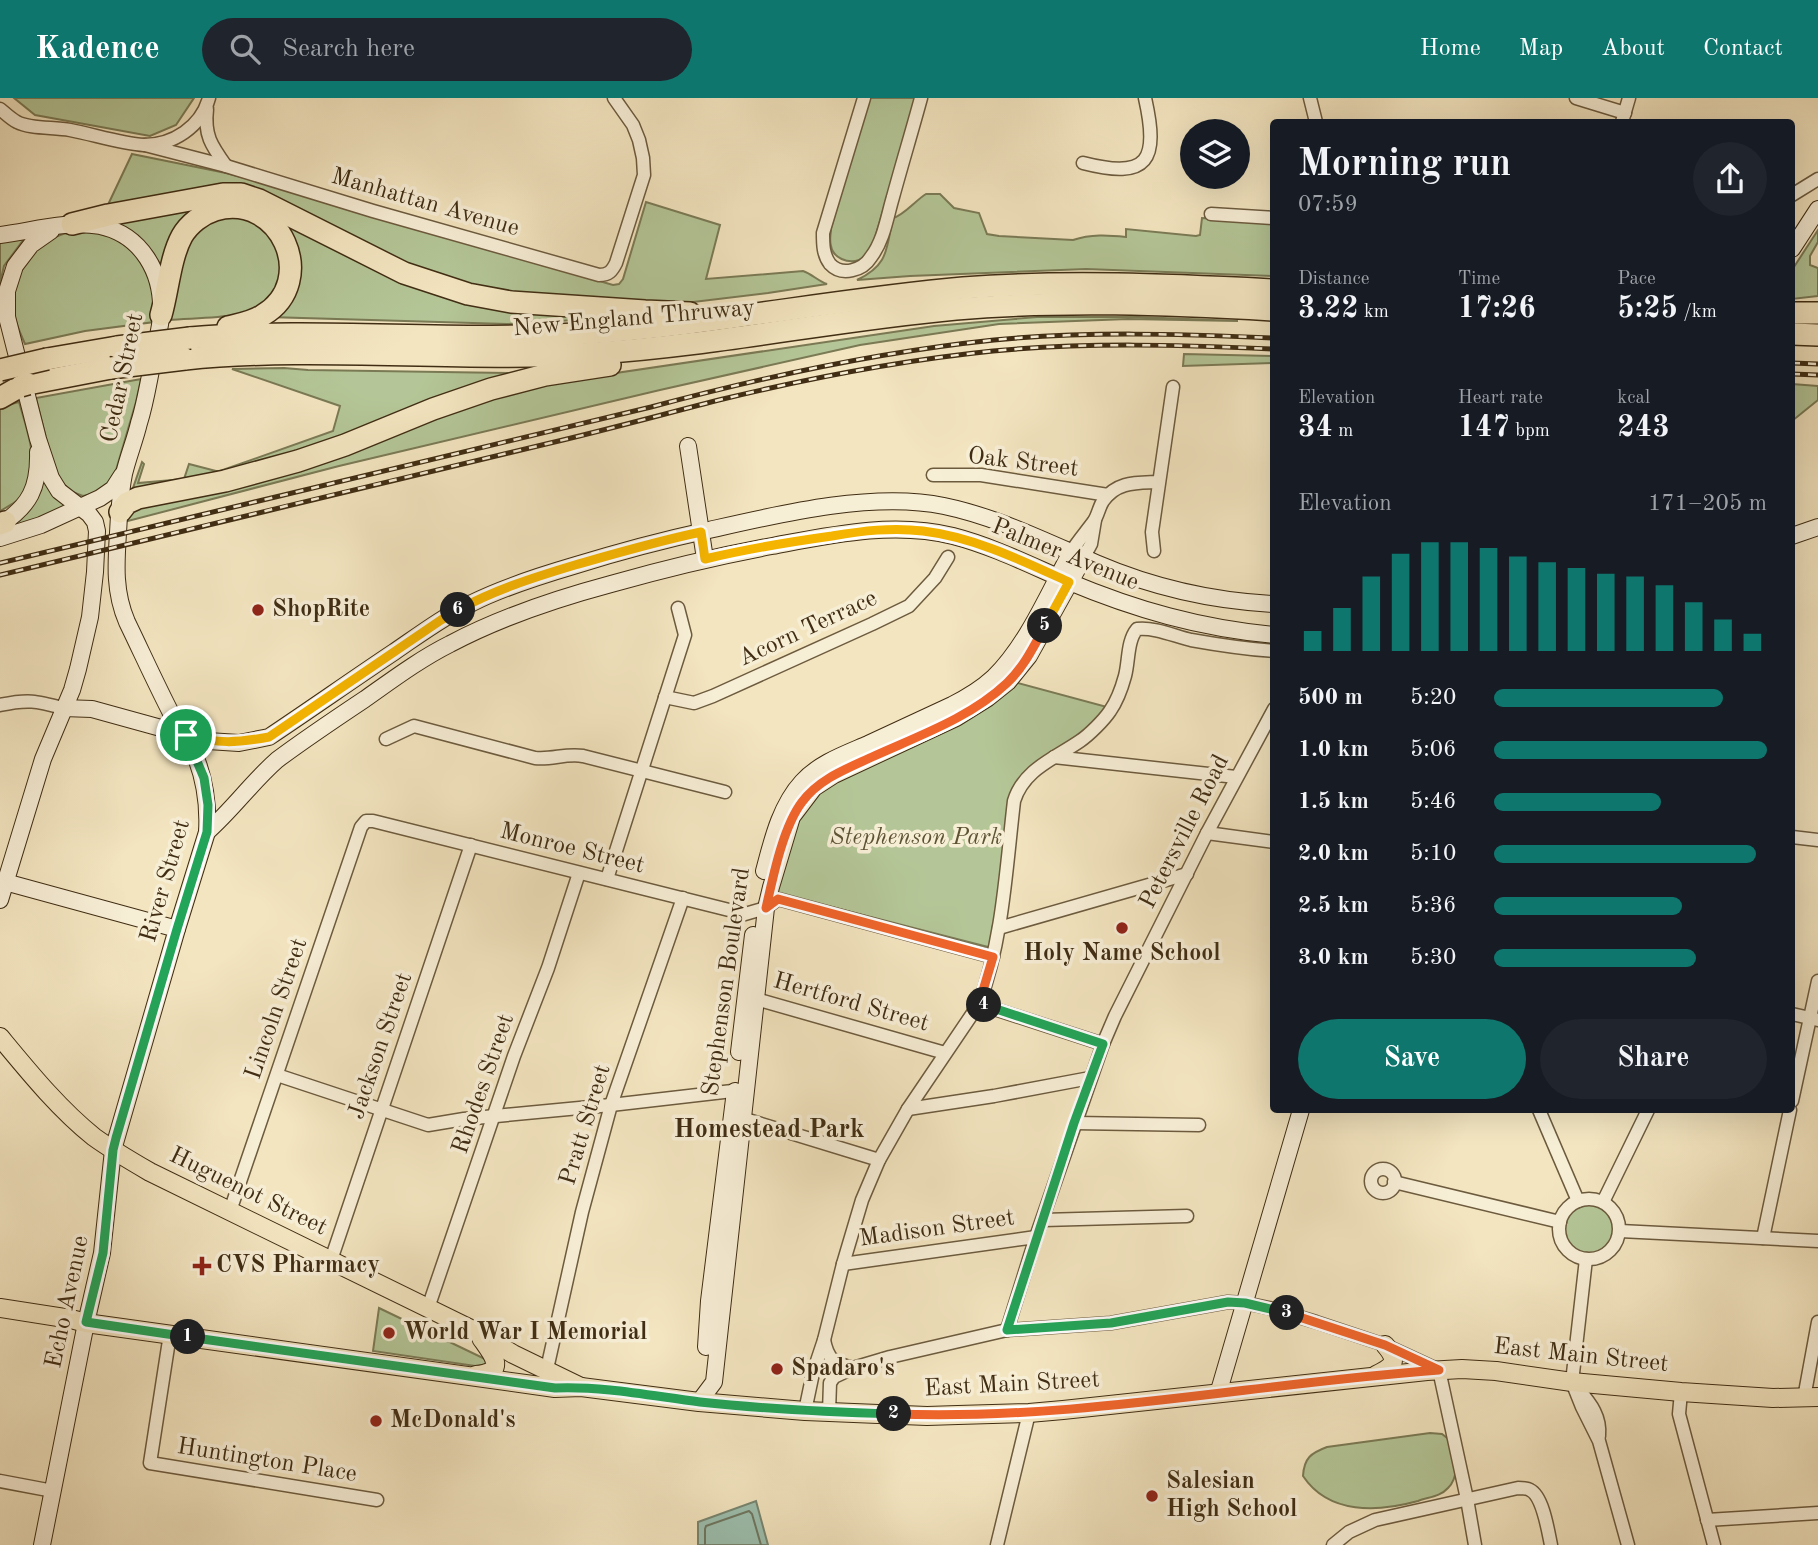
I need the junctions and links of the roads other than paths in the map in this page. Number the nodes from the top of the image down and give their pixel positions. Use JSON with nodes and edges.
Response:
{"nodes":[{"id":1,"x":614,"y":98,"type":"edge"},
{"id":2,"x":864,"y":98,"type":"edge"},
{"id":3,"x":921,"y":98,"type":"edge"},
{"id":4,"x":1145,"y":98,"type":"edge"},
{"id":5,"x":1310,"y":98,"type":"edge"},
{"id":6,"x":1576,"y":98,"type":"edge"},
{"id":7,"x":1629,"y":98,"type":"edge"},
{"id":8,"x":208,"y":100,"type":"edge"},
{"id":9,"x":0,"y":109,"type":"edge"},
{"id":10,"x":1623,"y":118,"type":"edge"},
{"id":11,"x":1315,"y":119,"type":"edge"},
{"id":12,"x":145,"y":145,"type":"junction"},
{"id":13,"x":1083,"y":163,"type":"dead end"},
{"id":14,"x":226,"y":166,"type":"junction"},
{"id":15,"x":1818,"y":179,"type":"edge"},
{"id":16,"x":1795,"y":193,"type":"edge"},
{"id":17,"x":1818,"y":209,"type":"edge"},
{"id":18,"x":1210,"y":214,"type":"dead end"},
{"id":19,"x":1270,"y":218,"type":"edge"},
{"id":20,"x":69,"y":225,"type":"junction"},
{"id":21,"x":0,"y":235,"type":"edge"},
{"id":22,"x":1795,"y":244,"type":"edge"},
{"id":23,"x":1270,"y":290,"type":"edge"},
{"id":24,"x":0,"y":308,"type":"edge"},
{"id":25,"x":1270,"y":310,"type":"edge"},
{"id":26,"x":1795,"y":313,"type":"edge"},
{"id":27,"x":1818,"y":313,"type":"edge"},
{"id":28,"x":759,"y":314,"type":"junction"},
{"id":29,"x":162,"y":315,"type":"junction"},
{"id":30,"x":9,"y":327,"type":"junction"},
{"id":31,"x":1795,"y":334,"type":"edge"},
{"id":32,"x":751,"y":335,"type":"junction"},
{"id":33,"x":1818,"y":335,"type":"edge"},
{"id":34,"x":187,"y":348,"type":"junction"},
{"id":35,"x":51,"y":369,"type":"junction"},
{"id":36,"x":0,"y":370,"type":"edge"},
{"id":37,"x":21,"y":386,"type":"junction"},
{"id":38,"x":1173,"y":387,"type":"dead end"},
{"id":39,"x":0,"y":392,"type":"edge"},
{"id":40,"x":0,"y":398,"type":"edge"},
{"id":41,"x":38,"y":439,"type":"junction"},
{"id":42,"x":688,"y":446,"type":"dead end"},
{"id":43,"x":125,"y":470,"type":"junction"},
{"id":44,"x":933,"y":475,"type":"dead end"},
{"id":45,"x":1158,"y":481,"type":"junction"},
{"id":46,"x":1108,"y":495,"type":"junction"},
{"id":47,"x":80,"y":508,"type":"junction"},
{"id":48,"x":120,"y":512,"type":"junction"},
{"id":49,"x":1,"y":527,"type":"edge"},
{"id":50,"x":1818,"y":527,"type":"edge"},
{"id":51,"x":701,"y":532,"type":"junction"},
{"id":52,"x":1795,"y":535,"type":"edge"},
{"id":53,"x":1154,"y":551,"type":"dead end"},
{"id":54,"x":1077,"y":555,"type":"junction"},
{"id":55,"x":947,"y":556,"type":"dead end"},
{"id":56,"x":705,"y":559,"type":"junction"},
{"id":57,"x":1063,"y":580,"type":"junction"},
{"id":58,"x":1202,"y":595,"type":"junction"},
{"id":59,"x":1270,"y":604,"type":"edge"},
{"id":60,"x":678,"y":608,"type":"dead end"},
{"id":61,"x":1270,"y":613,"type":"edge"},
{"id":62,"x":1270,"y":634,"type":"edge"},
{"id":63,"x":1270,"y":651,"type":"edge"},
{"id":64,"x":665,"y":697,"type":"junction"},
{"id":65,"x":0,"y":705,"type":"edge"},
{"id":66,"x":63,"y":708,"type":"junction"},
{"id":67,"x":1270,"y":716,"type":"edge"},
{"id":68,"x":186,"y":735,"type":"junction"},
{"id":69,"x":386,"y":739,"type":"dead end"},
{"id":70,"x":1054,"y":757,"type":"junction"},
{"id":71,"x":641,"y":771,"type":"junction"},
{"id":72,"x":1236,"y":778,"type":"junction"},
{"id":73,"x":725,"y":792,"type":"dead end"},
{"id":74,"x":366,"y":821,"type":"joint"},
{"id":75,"x":207,"y":832,"type":"junction"},
{"id":76,"x":1207,"y":833,"type":"junction"},
{"id":77,"x":1795,"y":837,"type":"edge"},
{"id":78,"x":1818,"y":839,"type":"edge"},
{"id":79,"x":1270,"y":841,"type":"edge"},
{"id":80,"x":471,"y":845,"type":"junction"},
{"id":81,"x":579,"y":873,"type":"junction"},
{"id":82,"x":1187,"y":874,"type":"junction"},
{"id":83,"x":607,"y":879,"type":"junction"},
{"id":84,"x":5,"y":882,"type":"junction"},
{"id":85,"x":683,"y":898,"type":"junction"},
{"id":86,"x":0,"y":900,"type":"edge"},
{"id":87,"x":761,"y":909,"type":"junction"},
{"id":88,"x":999,"y":928,"type":"junction"},
{"id":89,"x":177,"y":929,"type":"junction"},
{"id":90,"x":993,"y":957,"type":"junction"},
{"id":91,"x":1818,"y":981,"type":"edge"},
{"id":92,"x":751,"y":997,"type":"junction"},
{"id":93,"x":979,"y":1004,"type":"junction"},
{"id":94,"x":1795,"y":1015,"type":"edge"},
{"id":95,"x":1814,"y":1019,"type":"edge"},
{"id":96,"x":0,"y":1037,"type":"edge"},
{"id":97,"x":1103,"y":1044,"type":"junction"},
{"id":98,"x":945,"y":1053,"type":"junction"},
{"id":99,"x":277,"y":1075,"type":"junction"},
{"id":100,"x":1090,"y":1078,"type":"junction"},
{"id":101,"x":740,"y":1090,"type":"junction"},
{"id":102,"x":1795,"y":1090,"type":"edge"},
{"id":103,"x":611,"y":1105,"type":"junction"},
{"id":104,"x":908,"y":1109,"type":"junction"},
{"id":105,"x":381,"y":1110,"type":"junction"},
{"id":106,"x":1300,"y":1113,"type":"edge"},
{"id":107,"x":1540,"y":1113,"type":"edge"},
{"id":108,"x":1646,"y":1113,"type":"edge"},
{"id":109,"x":1789,"y":1113,"type":"edge"},
{"id":110,"x":737,"y":1116,"type":"junction"},
{"id":111,"x":494,"y":1117,"type":"junction"},
{"id":112,"x":1074,"y":1123,"type":"junction"},
{"id":113,"x":1199,"y":1125,"type":"dead end"},
{"id":114,"x":113,"y":1150,"type":"junction"},
{"id":115,"x":879,"y":1160,"type":"junction"},
{"id":116,"x":1395,"y":1182,"type":"dead end"},
{"id":117,"x":1578,"y":1201,"type":"junction"},
{"id":118,"x":1602,"y":1202,"type":"junction"},
{"id":119,"x":230,"y":1211,"type":"junction"},
{"id":120,"x":1187,"y":1216,"type":"dead end"},
{"id":121,"x":1043,"y":1220,"type":"junction"},
{"id":122,"x":1560,"y":1222,"type":"junction"},
{"id":123,"x":1620,"y":1231,"type":"junction"},
{"id":124,"x":1037,"y":1237,"type":"junction"},
{"id":125,"x":1763,"y":1238,"type":"junction"},
{"id":126,"x":1818,"y":1241,"type":"edge"},
{"id":127,"x":1586,"y":1259,"type":"junction"},
{"id":128,"x":331,"y":1260,"type":"junction"},
{"id":129,"x":843,"y":1264,"type":"junction"},
{"id":130,"x":1245,"y":1303,"type":"junction"},
{"id":131,"x":0,"y":1308,"type":"edge"},
{"id":132,"x":428,"y":1308,"type":"junction"},
{"id":133,"x":86,"y":1322,"type":"junction"},
{"id":134,"x":1818,"y":1322,"type":"edge"},
{"id":135,"x":1007,"y":1330,"type":"junction"},
{"id":136,"x":477,"y":1332,"type":"junction"},
{"id":137,"x":170,"y":1334,"type":"junction"},
{"id":138,"x":824,"y":1340,"type":"junction"},
{"id":139,"x":1385,"y":1345,"type":"junction"},
{"id":140,"x":853,"y":1368,"type":"junction"},
{"id":141,"x":547,"y":1369,"type":"junction"},
{"id":142,"x":1439,"y":1370,"type":"junction"},
{"id":143,"x":469,"y":1376,"type":"junction"},
{"id":144,"x":1371,"y":1377,"type":"junction"},
{"id":145,"x":1572,"y":1382,"type":"junction"},
{"id":146,"x":581,"y":1387,"type":"junction"},
{"id":147,"x":1681,"y":1392,"type":"junction"},
{"id":148,"x":1218,"y":1394,"type":"junction"},
{"id":149,"x":1811,"y":1398,"type":"edge"},
{"id":150,"x":699,"y":1402,"type":"junction"},
{"id":151,"x":805,"y":1411,"type":"junction"},
{"id":152,"x":829,"y":1412,"type":"junction"},
{"id":153,"x":1028,"y":1413,"type":"junction"},
{"id":154,"x":0,"y":1481,"type":"edge"},
{"id":155,"x":53,"y":1491,"type":"junction"},
{"id":156,"x":1467,"y":1499,"type":"junction"},
{"id":157,"x":377,"y":1500,"type":"dead end"},
{"id":158,"x":1818,"y":1513,"type":"edge"},
{"id":159,"x":1707,"y":1520,"type":"junction"},
{"id":160,"x":42,"y":1545,"type":"edge"},
{"id":161,"x":997,"y":1545,"type":"edge"},
{"id":162,"x":1333,"y":1545,"type":"edge"},
{"id":163,"x":1475,"y":1545,"type":"edge"},
{"id":164,"x":1551,"y":1545,"type":"edge"},
{"id":165,"x":1628,"y":1545,"type":"edge"},
{"id":166,"x":1714,"y":1545,"type":"edge"}],
"edges":[{"from":1,"to":14,"type":"street","name":"Manhattan Avenue"},
{"from":2,"to":3,"type":"street"},
{"from":4,"to":13,"type":"street"},
{"from":5,"to":11,"type":"street"},
{"from":6,"to":10,"type":"street"},
{"from":7,"to":10,"type":"street"},
{"from":8,"to":12,"type":"street"},
{"from":8,"to":14,"type":"street"},
{"from":9,"to":12,"type":"street","name":"Manhattan Avenue"},
{"from":12,"to":14,"type":"street","name":"Manhattan Avenue"},
{"from":15,"to":16,"type":"street"},
{"from":17,"to":22,"type":"street"},
{"from":18,"to":19,"type":"street"},
{"from":20,"to":21,"type":"street","name":"Cedar Street"},
{"from":20,"to":28,"type":"highway"},
{"from":20,"to":29,"type":"street","name":"Cedar Street"},
{"from":20,"to":30,"type":"street"},
{"from":23,"to":28,"type":"highway","name":"New England Thruway"},
{"from":24,"to":30,"type":"street"},
{"from":25,"to":32,"type":"highway","name":"New England Thruway"},
{"from":26,"to":27,"type":"highway"},
{"from":28,"to":34,"type":"highway","name":"New England Thruway"},
{"from":29,"to":34,"type":"highway"},
{"from":29,"to":43,"type":"street","name":"Cedar Street"},
{"from":30,"to":41,"type":"street"},
{"from":31,"to":33,"type":"highway"},
{"from":32,"to":34,"type":"highway","name":"New England Thruway"},
{"from":32,"to":48,"type":"highway"},
{"from":34,"to":35,"type":"highway","name":"New England Thruway","bridge":true},
{"from":34,"to":35,"type":"highway","name":"New England Thruway","bridge":true},
{"from":35,"to":36,"type":"highway","name":"New England Thruway","bridge":true},
{"from":35,"to":37,"type":"highway","name":"New England Thruway"},
{"from":37,"to":39,"type":"highway","name":"New England Thruway"},
{"from":37,"to":40,"type":"highway"},
{"from":38,"to":45,"type":"street"},
{"from":41,"to":47,"type":"street"},
{"from":41,"to":49,"type":"street"},
{"from":42,"to":51,"type":"street"},
{"from":43,"to":47,"type":"street"},
{"from":43,"to":48,"type":"street","name":"River Street"},
{"from":44,"to":46,"type":"street","name":"Oak Street"},
{"from":45,"to":46,"type":"street"},
{"from":45,"to":53,"type":"street"},
{"from":46,"to":54,"type":"street","name":"Stephenson Boulevard"},
{"from":47,"to":49,"type":"street"},
{"from":47,"to":66,"type":"street"},
{"from":48,"to":68,"type":"street","name":"River Street"},
{"from":50,"to":52,"type":"street"},
{"from":51,"to":54,"type":"street","name":"Palmer Avenue"},
{"from":51,"to":56,"type":"street"},
{"from":51,"to":68,"type":"street","name":"Palmer Avenue"},
{"from":54,"to":57,"type":"street","name":"Stephenson Boulevard"},
{"from":54,"to":58,"type":"street","name":"Palmer Avenue"},
{"from":55,"to":64,"type":"street","name":"Acorn Terrace"},
{"from":56,"to":57,"type":"street","name":"Palmer Avenue"},
{"from":56,"to":75,"type":"street","name":"Palmer Avenue"},
{"from":57,"to":62,"type":"street","name":"Palmer Avenue"},
{"from":57,"to":87,"type":"street","name":"Stephenson Boulevard"},
{"from":58,"to":59,"type":"street","name":"Palmer Avenue"},
{"from":58,"to":61,"type":"street","name":"Palmer Avenue"},
{"from":60,"to":64,"type":"street"},
{"from":63,"to":70,"type":"street"},
{"from":64,"to":71,"type":"street"},
{"from":65,"to":66,"type":"street"},
{"from":66,"to":68,"type":"street","name":"Palmer Avenue"},
{"from":66,"to":84,"type":"street"},
{"from":67,"to":72,"type":"street","name":"Petersville Road"},
{"from":68,"to":75,"type":"street","name":"River Street"},
{"from":69,"to":71,"type":"street"},
{"from":70,"to":72,"type":"street"},
{"from":70,"to":88,"type":"street"},
{"from":71,"to":73,"type":"street"},
{"from":71,"to":83,"type":"street"},
{"from":72,"to":76,"type":"street","name":"Petersville Road"},
{"from":74,"to":80,"type":"street","name":"Monroe Street"},
{"from":74,"to":99,"type":"street","name":"Lincoln Street"},
{"from":75,"to":89,"type":"street","name":"River Street"},
{"from":76,"to":79,"type":"street"},
{"from":76,"to":82,"type":"street","name":"Petersville Road"},
{"from":77,"to":78,"type":"street"},
{"from":80,"to":81,"type":"street","name":"Monroe Street"},
{"from":80,"to":105,"type":"street","name":"Jackson Street"},
{"from":81,"to":83,"type":"street","name":"Monroe Street"},
{"from":81,"to":111,"type":"street","name":"Rhodes Street"},
{"from":82,"to":88,"type":"street"},
{"from":82,"to":97,"type":"street","name":"Petersville Road"},
{"from":83,"to":85,"type":"street","name":"Monroe Street"},
{"from":84,"to":86,"type":"street"},
{"from":84,"to":89,"type":"street"},
{"from":85,"to":87,"type":"street","name":"Monroe Street"},
{"from":85,"to":103,"type":"street","name":"Pratt Street"},
{"from":87,"to":90,"type":"street","name":"Monroe Street"},
{"from":87,"to":92,"type":"street","name":"Stephenson Boulevard"},
{"from":88,"to":90,"type":"street"},
{"from":89,"to":114,"type":"street","name":"River Street"},
{"from":90,"to":93,"type":"street"},
{"from":91,"to":95,"type":"street"},
{"from":92,"to":98,"type":"street","name":"Hertford Street"},
{"from":92,"to":101,"type":"street","name":"Stephenson Boulevard"},
{"from":93,"to":97,"type":"street"},
{"from":93,"to":98,"type":"street"},
{"from":94,"to":95,"type":"street"},
{"from":95,"to":102,"type":"street"},
{"from":96,"to":114,"type":"main road","name":"Huguenot Street"},
{"from":97,"to":100,"type":"street","name":"Petersville Road"},
{"from":98,"to":104,"type":"street"},
{"from":99,"to":105,"type":"street"},
{"from":99,"to":119,"type":"street","name":"Lincoln Street"},
{"from":100,"to":104,"type":"street"},
{"from":100,"to":112,"type":"street","name":"Petersville Road"},
{"from":101,"to":103,"type":"street"},
{"from":101,"to":110,"type":"street","name":"Stephenson Boulevard"},
{"from":103,"to":111,"type":"street"},
{"from":103,"to":141,"type":"street","name":"Pratt Street"},
{"from":104,"to":115,"type":"street"},
{"from":105,"to":111,"type":"street"},
{"from":105,"to":128,"type":"street","name":"Jackson Street"},
{"from":106,"to":130,"type":"street"},
{"from":107,"to":117,"type":"street"},
{"from":108,"to":118,"type":"street"},
{"from":109,"to":125,"type":"street"},
{"from":110,"to":115,"type":"street"},
{"from":110,"to":150,"type":"street","name":"Stephenson Boulevard"},
{"from":111,"to":132,"type":"street","name":"Rhodes Street"},
{"from":112,"to":113,"type":"street"},
{"from":112,"to":121,"type":"street","name":"Petersville Road"},
{"from":114,"to":119,"type":"main road","name":"Huguenot Street"},
{"from":114,"to":133,"type":"street","name":"Echo Avenue"},
{"from":115,"to":129,"type":"street"},
{"from":116,"to":122,"type":"street"},
{"from":117,"to":118,"type":"street"},
{"from":117,"to":122,"type":"street"},
{"from":118,"to":123,"type":"street"},
{"from":119,"to":128,"type":"main road","name":"Huguenot Street"},
{"from":120,"to":121,"type":"street"},
{"from":121,"to":124,"type":"street","name":"Petersville Road"},
{"from":122,"to":127,"type":"street"},
{"from":123,"to":125,"type":"street"},
{"from":123,"to":127,"type":"street"},
{"from":124,"to":129,"type":"street","name":"Madison Street"},
{"from":124,"to":135,"type":"street","name":"Petersville Road"},
{"from":125,"to":126,"type":"street"},
{"from":127,"to":145,"type":"street"},
{"from":128,"to":132,"type":"main road","name":"Huguenot Street"},
{"from":129,"to":138,"type":"street"},
{"from":130,"to":135,"type":"street"},
{"from":130,"to":139,"type":"street"},
{"from":130,"to":148,"type":"street"},
{"from":131,"to":133,"type":"main road","name":"East Main Street"},
{"from":132,"to":136,"type":"main road","name":"Huguenot Street"},
{"from":133,"to":137,"type":"main road","name":"East Main Street"},
{"from":133,"to":155,"type":"street","name":"Echo Avenue"},
{"from":134,"to":149,"type":"street"},
{"from":135,"to":140,"type":"street"},
{"from":136,"to":141,"type":"main road","name":"Huguenot Street"},
{"from":136,"to":143,"type":"main road"},
{"from":137,"to":143,"type":"main road","name":"East Main Street"},
{"from":137,"to":157,"type":"street","name":"Huntington Place"},
{"from":138,"to":140,"type":"street"},
{"from":138,"to":151,"type":"street"},
{"from":139,"to":142,"type":"street"},
{"from":139,"to":144,"type":"main road"},
{"from":140,"to":152,"type":"street"},
{"from":141,"to":146,"type":"main road","name":"Huguenot Street"},
{"from":142,"to":144,"type":"main road","name":"East Main Street"},
{"from":142,"to":145,"type":"main road","name":"East Main Street"},
{"from":142,"to":156,"type":"street"},
{"from":143,"to":146,"type":"main road","name":"East Main Street"},
{"from":144,"to":148,"type":"main road","name":"East Main Street"},
{"from":145,"to":147,"type":"main road","name":"East Main Street"},
{"from":145,"to":165,"type":"street"},
{"from":146,"to":150,"type":"main road","name":"East Main Street"},
{"from":147,"to":149,"type":"main road","name":"East Main Street"},
{"from":147,"to":159,"type":"street"},
{"from":148,"to":153,"type":"main road","name":"East Main Street"},
{"from":150,"to":151,"type":"main road","name":"East Main Street"},
{"from":151,"to":152,"type":"main road","name":"East Main Street"},
{"from":152,"to":153,"type":"main road","name":"East Main Street"},
{"from":153,"to":161,"type":"street"},
{"from":154,"to":155,"type":"street"},
{"from":155,"to":160,"type":"street","name":"Echo Avenue"},
{"from":156,"to":162,"type":"street"},
{"from":156,"to":163,"type":"street"},
{"from":156,"to":164,"type":"street"},
{"from":158,"to":159,"type":"street"},
{"from":159,"to":166,"type":"street"}]}
